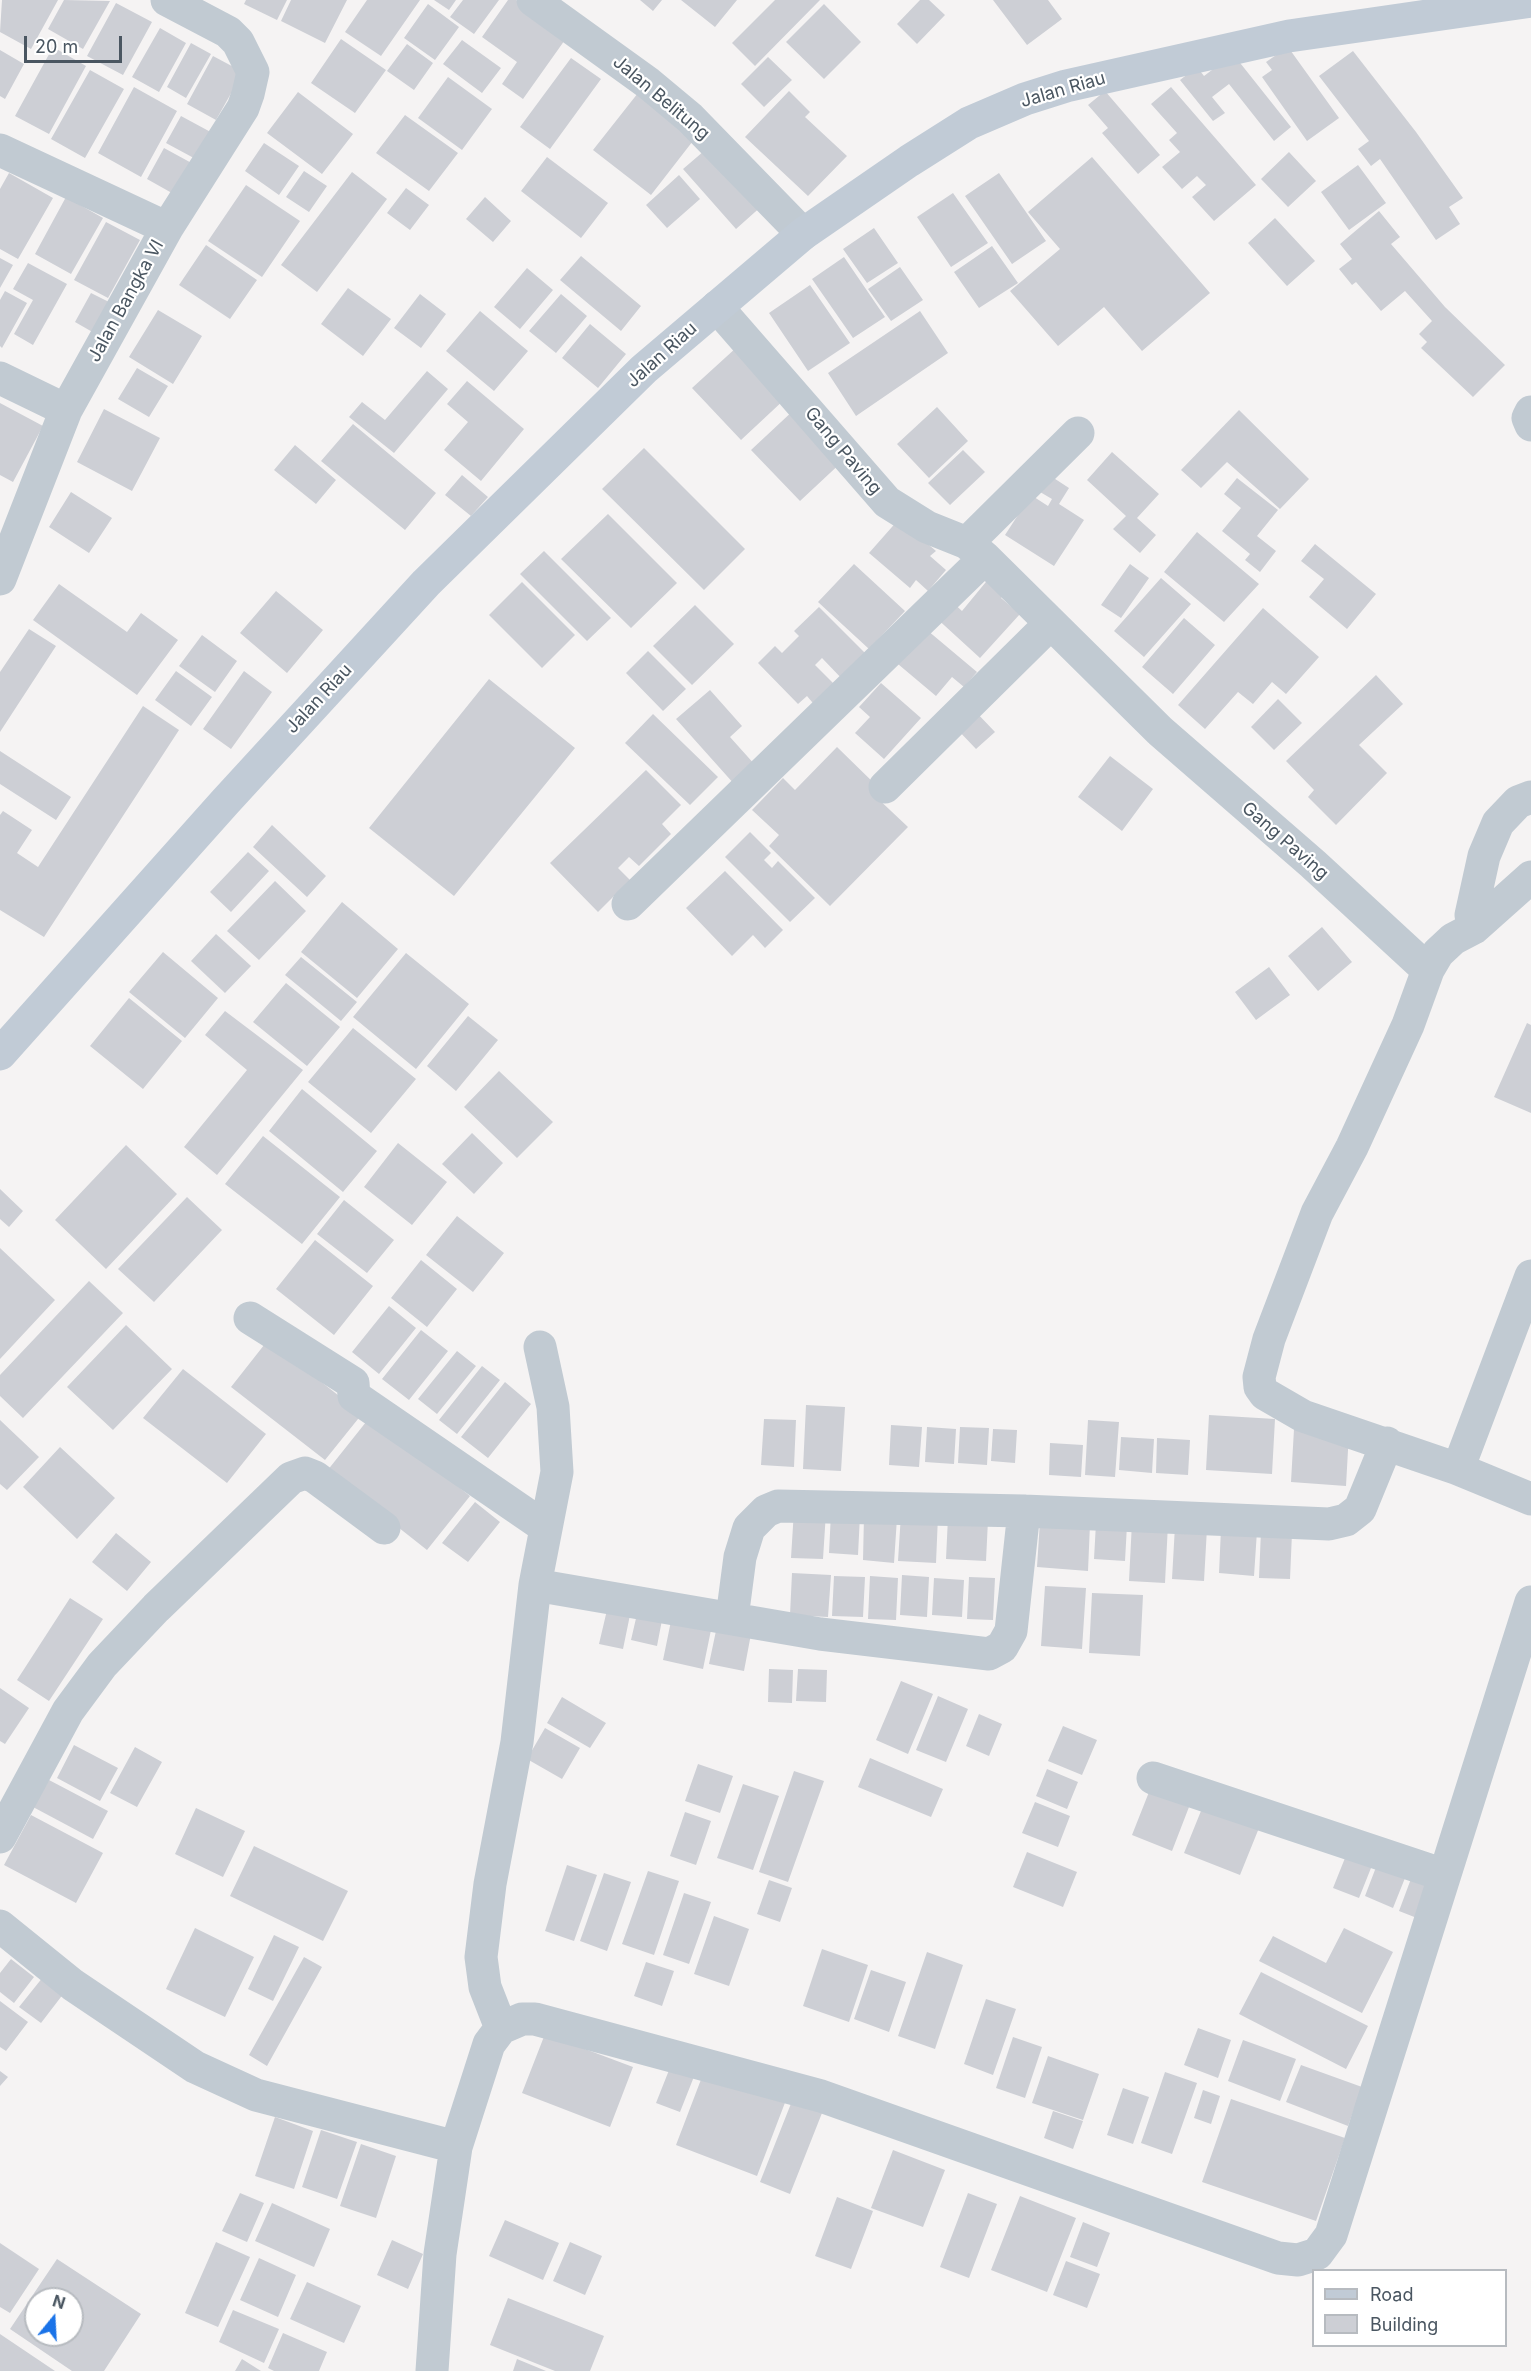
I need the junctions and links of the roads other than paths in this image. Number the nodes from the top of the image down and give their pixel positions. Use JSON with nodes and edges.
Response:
{"nodes":[{"id":1,"x":167,"y":0,"type":"edge"},
{"id":2,"x":533,"y":0,"type":"edge"},
{"id":3,"x":1531,"y":1,"type":"edge"},
{"id":4,"x":1432,"y":7,"type":"edge"},
{"id":5,"x":0,"y":150,"type":"edge"},
{"id":6,"x":167,"y":228,"type":"junction"},
{"id":7,"x":803,"y":234,"type":"junction"},
{"id":8,"x":717,"y":307,"type":"junction"},
{"id":9,"x":0,"y":378,"type":"edge"},
{"id":10,"x":66,"y":410,"type":"junction"},
{"id":11,"x":1531,"y":412,"type":"edge"},
{"id":12,"x":1531,"y":424,"type":"edge"},
{"id":13,"x":1078,"y":433,"type":"dead end"},
{"id":14,"x":976,"y":550,"type":"junction"},
{"id":15,"x":0,"y":579,"type":"edge"},
{"id":16,"x":1050,"y":624,"type":"junction"},
{"id":17,"x":885,"y":787,"type":"dead end"},
{"id":18,"x":1531,"y":797,"type":"edge"},
{"id":19,"x":1531,"y":877,"type":"edge"},
{"id":20,"x":628,"y":904,"type":"dead end"},
{"id":21,"x":1474,"y":928,"type":"junction"},
{"id":22,"x":1428,"y":970,"type":"junction"},
{"id":23,"x":0,"y":1054,"type":"edge"},
{"id":24,"x":1531,"y":1276,"type":"edge"},
{"id":25,"x":250,"y":1318,"type":"dead end"},
{"id":26,"x":540,"y":1347,"type":"dead end"},
{"id":27,"x":1387,"y":1443,"type":"junction"},
{"id":28,"x":1458,"y":1468,"type":"junction"},
{"id":29,"x":1531,"y":1499,"type":"edge"},
{"id":30,"x":1023,"y":1511,"type":"junction"},
{"id":31,"x":545,"y":1527,"type":"junction"},
{"id":32,"x":384,"y":1528,"type":"dead end"},
{"id":33,"x":535,"y":1585,"type":"junction"},
{"id":34,"x":1531,"y":1602,"type":"edge"},
{"id":35,"x":732,"y":1617,"type":"junction"},
{"id":36,"x":1153,"y":1778,"type":"dead end"},
{"id":37,"x":0,"y":1837,"type":"edge"},
{"id":38,"x":1443,"y":1875,"type":"junction"},
{"id":39,"x":0,"y":1926,"type":"edge"},
{"id":40,"x":501,"y":2028,"type":"junction"},
{"id":41,"x":456,"y":2147,"type":"junction"},
{"id":42,"x":432,"y":2371,"type":"edge"}],
"edges":[{"from":1,"to":6,"type":"street"},
{"from":2,"to":7,"type":"street","name":"Jalan Belitung"},
{"from":3,"to":4,"type":"main road","name":"Jalan Riau"},
{"from":4,"to":7,"type":"main road","name":"Jalan Riau"},
{"from":5,"to":6,"type":"street","name":"Jalan Bangka VI"},
{"from":6,"to":10,"type":"street","name":"Jalan Bangka VI"},
{"from":7,"to":8,"type":"main road","name":"Jalan Riau"},
{"from":8,"to":14,"type":"street","name":"Gang Paving"},
{"from":8,"to":23,"type":"main road","name":"Jalan Riau"},
{"from":9,"to":10,"type":"street"},
{"from":10,"to":15,"type":"street","name":"Jalan Bangka VI"},
{"from":11,"to":12,"type":"street"},
{"from":13,"to":14,"type":"street"},
{"from":14,"to":16,"type":"street","name":"Gang Paving"},
{"from":14,"to":20,"type":"street"},
{"from":16,"to":17,"type":"street"},
{"from":16,"to":22,"type":"street","name":"Gang Paving"},
{"from":18,"to":21,"type":"street"},
{"from":19,"to":21,"type":"street"},
{"from":21,"to":22,"type":"street"},
{"from":22,"to":27,"type":"street"},
{"from":24,"to":28,"type":"street"},
{"from":25,"to":31,"type":"street"},
{"from":26,"to":31,"type":"street"},
{"from":27,"to":28,"type":"street"},
{"from":27,"to":30,"type":"street"},
{"from":28,"to":29,"type":"street"},
{"from":30,"to":35,"type":"street"},
{"from":30,"to":35,"type":"street"},
{"from":31,"to":33,"type":"street"},
{"from":32,"to":37,"type":"street"},
{"from":33,"to":35,"type":"street"},
{"from":33,"to":40,"type":"street"},
{"from":34,"to":38,"type":"street"},
{"from":36,"to":38,"type":"street"},
{"from":38,"to":40,"type":"street"},
{"from":39,"to":41,"type":"street"},
{"from":40,"to":41,"type":"street"},
{"from":41,"to":42,"type":"street"}]}
